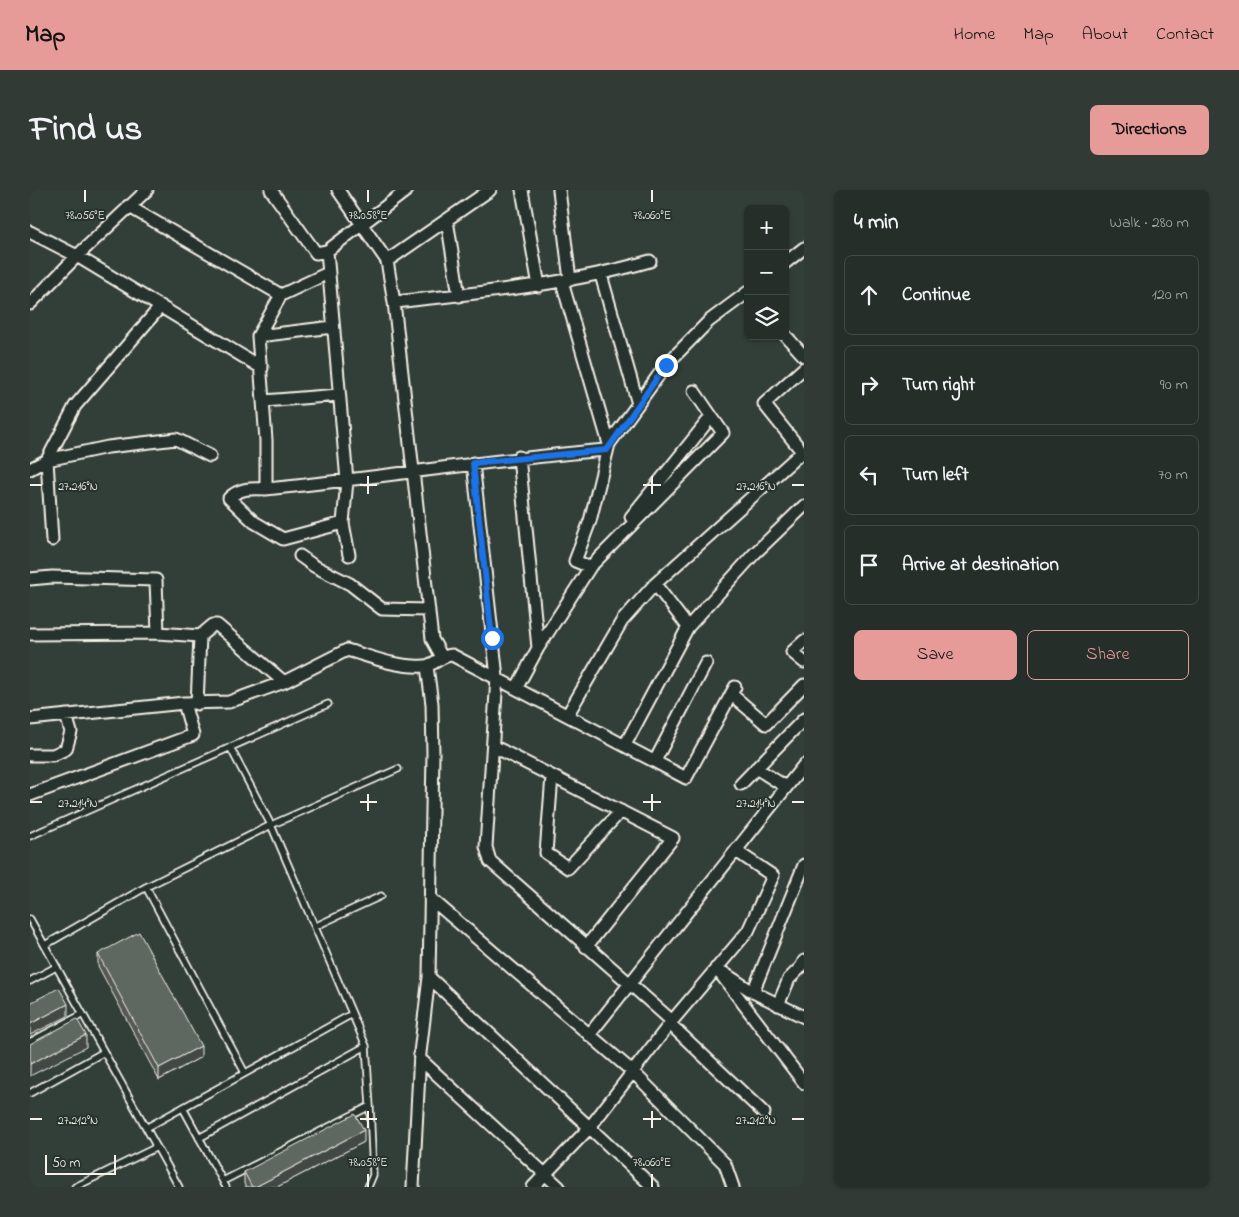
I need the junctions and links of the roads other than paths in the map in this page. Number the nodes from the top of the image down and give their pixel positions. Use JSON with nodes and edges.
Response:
{"nodes":[{"id":1,"x":147,"y":190,"type":"edge"},
{"id":2,"x":270,"y":190,"type":"edge"},
{"id":3,"x":338,"y":190,"type":"edge"},
{"id":4,"x":407,"y":190,"type":"edge"},
{"id":5,"x":490,"y":190,"type":"edge"},
{"id":6,"x":522,"y":190,"type":"edge"},
{"id":7,"x":559,"y":190,"type":"edge"},
{"id":8,"x":128,"y":206,"type":"junction"},
{"id":9,"x":446,"y":220,"type":"junction"},
{"id":10,"x":362,"y":225,"type":"junction"},
{"id":11,"x":30,"y":232,"type":"edge"},
{"id":12,"x":804,"y":248,"type":"edge"},
{"id":13,"x":327,"y":251,"type":"junction"},
{"id":14,"x":77,"y":256,"type":"junction"},
{"id":15,"x":789,"y":260,"type":"edge"},
{"id":16,"x":387,"y":261,"type":"junction"},
{"id":17,"x":650,"y":261,"type":"dead end"},
{"id":18,"x":328,"y":273,"type":"junction"},
{"id":19,"x":602,"y":275,"type":"junction"},
{"id":20,"x":566,"y":281,"type":"junction"},
{"id":21,"x":539,"y":286,"type":"junction"},
{"id":22,"x":744,"y":295,"type":"edge"},
{"id":23,"x":281,"y":296,"type":"junction"},
{"id":24,"x":459,"y":296,"type":"junction"},
{"id":25,"x":394,"y":302,"type":"junction"},
{"id":26,"x":30,"y":304,"type":"edge"},
{"id":27,"x":161,"y":306,"type":"junction"},
{"id":28,"x":333,"y":327,"type":"junction"},
{"id":29,"x":258,"y":336,"type":"junction"},
{"id":30,"x":789,"y":339,"type":"edge"},
{"id":31,"x":804,"y":356,"type":"edge"},
{"id":32,"x":262,"y":368,"type":"junction"},
{"id":33,"x":804,"y":368,"type":"edge"},
{"id":34,"x":694,"y":391,"type":"dead end"},
{"id":35,"x":339,"y":395,"type":"junction"},
{"id":36,"x":264,"y":401,"type":"junction"},
{"id":37,"x":638,"y":404,"type":"junction"},
{"id":38,"x":712,"y":417,"type":"junction"},
{"id":39,"x":608,"y":447,"type":"junction"},
{"id":40,"x":803,"y":453,"type":"edge"},
{"id":41,"x":210,"y":456,"type":"dead end"},
{"id":42,"x":519,"y":457,"type":"junction"},
{"id":43,"x":47,"y":460,"type":"junction"},
{"id":44,"x":473,"y":463,"type":"junction"},
{"id":45,"x":30,"y":469,"type":"edge"},
{"id":46,"x":412,"y":472,"type":"junction"},
{"id":47,"x":347,"y":481,"type":"junction"},
{"id":48,"x":266,"y":489,"type":"junction"},
{"id":49,"x":804,"y":506,"type":"edge"},
{"id":50,"x":343,"y":523,"type":"junction"},
{"id":51,"x":52,"y":540,"type":"dead end"},
{"id":52,"x":349,"y":555,"type":"dead end"},
{"id":53,"x":300,"y":556,"type":"dead end"},
{"id":54,"x":591,"y":566,"type":"junction"},
{"id":55,"x":30,"y":579,"type":"edge"},
{"id":56,"x":655,"y":584,"type":"junction"},
{"id":57,"x":429,"y":610,"type":"junction"},
{"id":58,"x":688,"y":627,"type":"junction"},
{"id":59,"x":30,"y":634,"type":"edge"},
{"id":60,"x":158,"y":634,"type":"junction"},
{"id":61,"x":200,"y":636,"type":"junction"},
{"id":62,"x":804,"y":641,"type":"edge"},
{"id":63,"x":538,"y":648,"type":"junction"},
{"id":64,"x":442,"y":657,"type":"junction"},
{"id":65,"x":804,"y":662,"type":"edge"},
{"id":66,"x":706,"y":663,"type":"dead end"},
{"id":67,"x":427,"y":666,"type":"junction"},
{"id":68,"x":497,"y":677,"type":"junction"},
{"id":69,"x":284,"y":682,"type":"junction"},
{"id":70,"x":804,"y":685,"type":"edge"},
{"id":71,"x":517,"y":687,"type":"junction"},
{"id":72,"x":184,"y":703,"type":"junction"},
{"id":73,"x":197,"y":704,"type":"junction"},
{"id":74,"x":328,"y":704,"type":"dead end"},
{"id":75,"x":568,"y":714,"type":"junction"},
{"id":76,"x":66,"y":715,"type":"junction"},
{"id":77,"x":804,"y":719,"type":"edge"},
{"id":78,"x":30,"y":720,"type":"edge"},
{"id":79,"x":625,"y":745,"type":"junction"},
{"id":80,"x":493,"y":746,"type":"junction"},
{"id":81,"x":230,"y":748,"type":"junction"},
{"id":82,"x":30,"y":755,"type":"edge"},
{"id":83,"x":45,"y":755,"type":"junction"},
{"id":84,"x":655,"y":761,"type":"junction"},
{"id":85,"x":804,"y":765,"type":"edge"},
{"id":86,"x":50,"y":767,"type":"dead end"},
{"id":87,"x":756,"y":768,"type":"junction"},
{"id":88,"x":398,"y":769,"type":"dead end"},
{"id":89,"x":552,"y":776,"type":"junction"},
{"id":90,"x":741,"y":784,"type":"dead end"},
{"id":91,"x":786,"y":787,"type":"junction"},
{"id":92,"x":30,"y":795,"type":"edge"},
{"id":93,"x":621,"y":811,"type":"junction"},
{"id":94,"x":271,"y":825,"type":"junction"},
{"id":95,"x":30,"y":836,"type":"edge"},
{"id":96,"x":736,"y":851,"type":"junction"},
{"id":97,"x":804,"y":865,"type":"edge"},
{"id":98,"x":146,"y":887,"type":"junction"},
{"id":99,"x":381,"y":896,"type":"dead end"},
{"id":100,"x":430,"y":898,"type":"junction"},
{"id":101,"x":30,"y":918,"type":"edge"},
{"id":102,"x":316,"y":926,"type":"junction"},
{"id":103,"x":45,"y":944,"type":"junction"},
{"id":104,"x":586,"y":947,"type":"junction"},
{"id":105,"x":804,"y":961,"type":"edge"},
{"id":106,"x":56,"y":967,"type":"junction"},
{"id":107,"x":716,"y":968,"type":"junction"},
{"id":108,"x":429,"y":977,"type":"junction"},
{"id":109,"x":30,"y":981,"type":"edge"},
{"id":110,"x":630,"y":984,"type":"junction"},
{"id":111,"x":753,"y":992,"type":"junction"},
{"id":112,"x":778,"y":1005,"type":"junction"},
{"id":113,"x":83,"y":1014,"type":"junction"},
{"id":114,"x":352,"y":1014,"type":"junction"},
{"id":115,"x":804,"y":1017,"type":"edge"},
{"id":116,"x":671,"y":1022,"type":"junction"},
{"id":117,"x":589,"y":1035,"type":"junction"},
{"id":118,"x":30,"y":1042,"type":"edge"},
{"id":119,"x":366,"y":1046,"type":"junction"},
{"id":120,"x":104,"y":1052,"type":"junction"},
{"id":121,"x":420,"y":1060,"type":"junction"},
{"id":122,"x":633,"y":1072,"type":"junction"},
{"id":123,"x":244,"y":1073,"type":"junction"},
{"id":124,"x":804,"y":1083,"type":"edge"},
{"id":125,"x":30,"y":1093,"type":"edge"},
{"id":126,"x":370,"y":1106,"type":"junction"},
{"id":127,"x":183,"y":1108,"type":"junction"},
{"id":128,"x":764,"y":1112,"type":"dead end"},
{"id":129,"x":590,"y":1127,"type":"junction"},
{"id":130,"x":146,"y":1128,"type":"junction"},
{"id":131,"x":200,"y":1138,"type":"junction"},
{"id":132,"x":156,"y":1147,"type":"junction"},
{"id":133,"x":545,"y":1174,"type":"junction"},
{"id":134,"x":223,"y":1181,"type":"junction"},
{"id":135,"x":75,"y":1187,"type":"edge"},
{"id":136,"x":179,"y":1187,"type":"edge"},
{"id":137,"x":226,"y":1187,"type":"edge"},
{"id":138,"x":368,"y":1187,"type":"edge"},
{"id":139,"x":413,"y":1187,"type":"edge"},
{"id":140,"x":533,"y":1187,"type":"edge"},
{"id":141,"x":559,"y":1187,"type":"edge"},
{"id":142,"x":653,"y":1187,"type":"edge"},
{"id":143,"x":733,"y":1187,"type":"edge"}],
"edges":[{"from":1,"to":8,"type":"street"},
{"from":2,"to":13,"type":"street"},
{"from":3,"to":10,"type":"street"},
{"from":4,"to":10,"type":"street"},
{"from":5,"to":9,"type":"street"},
{"from":6,"to":21,"type":"street"},
{"from":7,"to":20,"type":"street"},
{"from":8,"to":14,"type":"street"},
{"from":8,"to":23,"type":"street"},
{"from":9,"to":16,"type":"street"},
{"from":9,"to":24,"type":"street"},
{"from":10,"to":13,"type":"street"},
{"from":10,"to":16,"type":"street"},
{"from":11,"to":14,"type":"street"},
{"from":12,"to":15,"type":"street"},
{"from":13,"to":18,"type":"street"},
{"from":14,"to":26,"type":"street"},
{"from":14,"to":27,"type":"street"},
{"from":16,"to":25,"type":"street"},
{"from":17,"to":19,"type":"street"},
{"from":18,"to":23,"type":"street"},
{"from":18,"to":28,"type":"street"},
{"from":19,"to":20,"type":"street"},
{"from":19,"to":37,"type":"street"},
{"from":20,"to":21,"type":"street"},
{"from":20,"to":39,"type":"street"},
{"from":21,"to":24,"type":"street"},
{"from":22,"to":37,"type":"street"},
{"from":23,"to":29,"type":"street"},
{"from":24,"to":25,"type":"street"},
{"from":25,"to":46,"type":"street"},
{"from":27,"to":32,"type":"street"},
{"from":27,"to":43,"type":"street"},
{"from":28,"to":29,"type":"street"},
{"from":28,"to":35,"type":"street"},
{"from":29,"to":32,"type":"street"},
{"from":30,"to":31,"type":"street"},
{"from":32,"to":36,"type":"street"},
{"from":33,"to":40,"type":"street"},
{"from":34,"to":38,"type":"street"},
{"from":35,"to":36,"type":"street"},
{"from":35,"to":47,"type":"street"},
{"from":36,"to":48,"type":"street"},
{"from":37,"to":39,"type":"street"},
{"from":38,"to":54,"type":"street"},
{"from":38,"to":54,"type":"street"},
{"from":39,"to":42,"type":"street"},
{"from":39,"to":54,"type":"street"},
{"from":40,"to":56,"type":"street"},
{"from":41,"to":43,"type":"street"},
{"from":42,"to":44,"type":"street"},
{"from":42,"to":63,"type":"street"},
{"from":43,"to":45,"type":"street"},
{"from":43,"to":51,"type":"street"},
{"from":44,"to":46,"type":"street"},
{"from":44,"to":68,"type":"street"},
{"from":46,"to":47,"type":"street"},
{"from":46,"to":57,"type":"street"},
{"from":47,"to":48,"type":"street"},
{"from":47,"to":50,"type":"street"},
{"from":48,"to":50,"type":"street"},
{"from":49,"to":58,"type":"street"},
{"from":50,"to":52,"type":"street"},
{"from":53,"to":57,"type":"street"},
{"from":54,"to":63,"type":"street"},
{"from":55,"to":60,"type":"street"},
{"from":56,"to":58,"type":"street"},
{"from":56,"to":75,"type":"street"},
{"from":57,"to":64,"type":"street"},
{"from":58,"to":79,"type":"street"},
{"from":59,"to":60,"type":"street"},
{"from":60,"to":61,"type":"street"},
{"from":61,"to":69,"type":"street"},
{"from":61,"to":73,"type":"street"},
{"from":62,"to":65,"type":"street"},
{"from":63,"to":71,"type":"street"},
{"from":64,"to":67,"type":"street"},
{"from":64,"to":68,"type":"street"},
{"from":66,"to":84,"type":"street"},
{"from":67,"to":69,"type":"street"},
{"from":67,"to":100,"type":"street"},
{"from":68,"to":71,"type":"street"},
{"from":68,"to":80,"type":"street"},
{"from":69,"to":73,"type":"street"},
{"from":70,"to":84,"type":"street"},
{"from":71,"to":75,"type":"street"},
{"from":72,"to":73,"type":"street"},
{"from":72,"to":76,"type":"street"},
{"from":72,"to":92,"type":"street"},
{"from":74,"to":81,"type":"lane"},
{"from":75,"to":79,"type":"street"},
{"from":76,"to":78,"type":"street"},
{"from":76,"to":83,"type":"street"},
{"from":77,"to":87,"type":"street"},
{"from":79,"to":84,"type":"street"},
{"from":80,"to":89,"type":"street"},
{"from":80,"to":104,"type":"street"},
{"from":81,"to":94,"type":"lane"},
{"from":81,"to":95,"type":"lane"},
{"from":82,"to":83,"type":"street"},
{"from":83,"to":86,"type":"street"},
{"from":85,"to":91,"type":"street"},
{"from":87,"to":90,"type":"street"},
{"from":87,"to":91,"type":"street"},
{"from":88,"to":94,"type":"lane"},
{"from":89,"to":93,"type":"street"},
{"from":89,"to":93,"type":"street"},
{"from":91,"to":96,"type":"street"},
{"from":93,"to":104,"type":"street"},
{"from":94,"to":98,"type":"lane"},
{"from":94,"to":102,"type":"lane"},
{"from":96,"to":107,"type":"street"},
{"from":96,"to":110,"type":"street"},
{"from":97,"to":111,"type":"street"},
{"from":98,"to":103,"type":"lane"},
{"from":98,"to":123,"type":"lane"},
{"from":99,"to":102,"type":"lane"},
{"from":100,"to":108,"type":"street"},
{"from":100,"to":117,"type":"street"},
{"from":101,"to":103,"type":"lane"},
{"from":102,"to":114,"type":"lane"},
{"from":103,"to":106,"type":"lane"},
{"from":104,"to":110,"type":"street"},
{"from":105,"to":112,"type":"street"},
{"from":106,"to":109,"type":"lane"},
{"from":106,"to":113,"type":"lane"},
{"from":107,"to":111,"type":"street"},
{"from":107,"to":116,"type":"street"},
{"from":107,"to":124,"type":"street"},
{"from":108,"to":121,"type":"street"},
{"from":108,"to":129,"type":"street"},
{"from":110,"to":116,"type":"street"},
{"from":110,"to":117,"type":"street"},
{"from":111,"to":112,"type":"street"},
{"from":112,"to":115,"type":"street"},
{"from":113,"to":118,"type":"lane"},
{"from":113,"to":120,"type":"lane"},
{"from":114,"to":119,"type":"lane"},
{"from":114,"to":123,"type":"lane"},
{"from":116,"to":122,"type":"street"},
{"from":116,"to":128,"type":"street"},
{"from":117,"to":122,"type":"street"},
{"from":119,"to":126,"type":"lane"},
{"from":119,"to":131,"type":"lane"},
{"from":120,"to":125,"type":"lane"},
{"from":120,"to":130,"type":"lane"},
{"from":121,"to":133,"type":"street"},
{"from":121,"to":139,"type":"street"},
{"from":122,"to":129,"type":"street"},
{"from":122,"to":143,"type":"street"},
{"from":123,"to":127,"type":"lane"},
{"from":126,"to":134,"type":"lane"},
{"from":126,"to":138,"type":"lane"},
{"from":127,"to":130,"type":"lane"},
{"from":127,"to":131,"type":"lane"},
{"from":129,"to":133,"type":"street"},
{"from":129,"to":142,"type":"street"},
{"from":130,"to":132,"type":"lane"},
{"from":131,"to":134,"type":"lane"},
{"from":132,"to":135,"type":"lane"},
{"from":132,"to":136,"type":"lane"},
{"from":133,"to":140,"type":"street"},
{"from":133,"to":141,"type":"street"},
{"from":134,"to":137,"type":"lane"}]}
